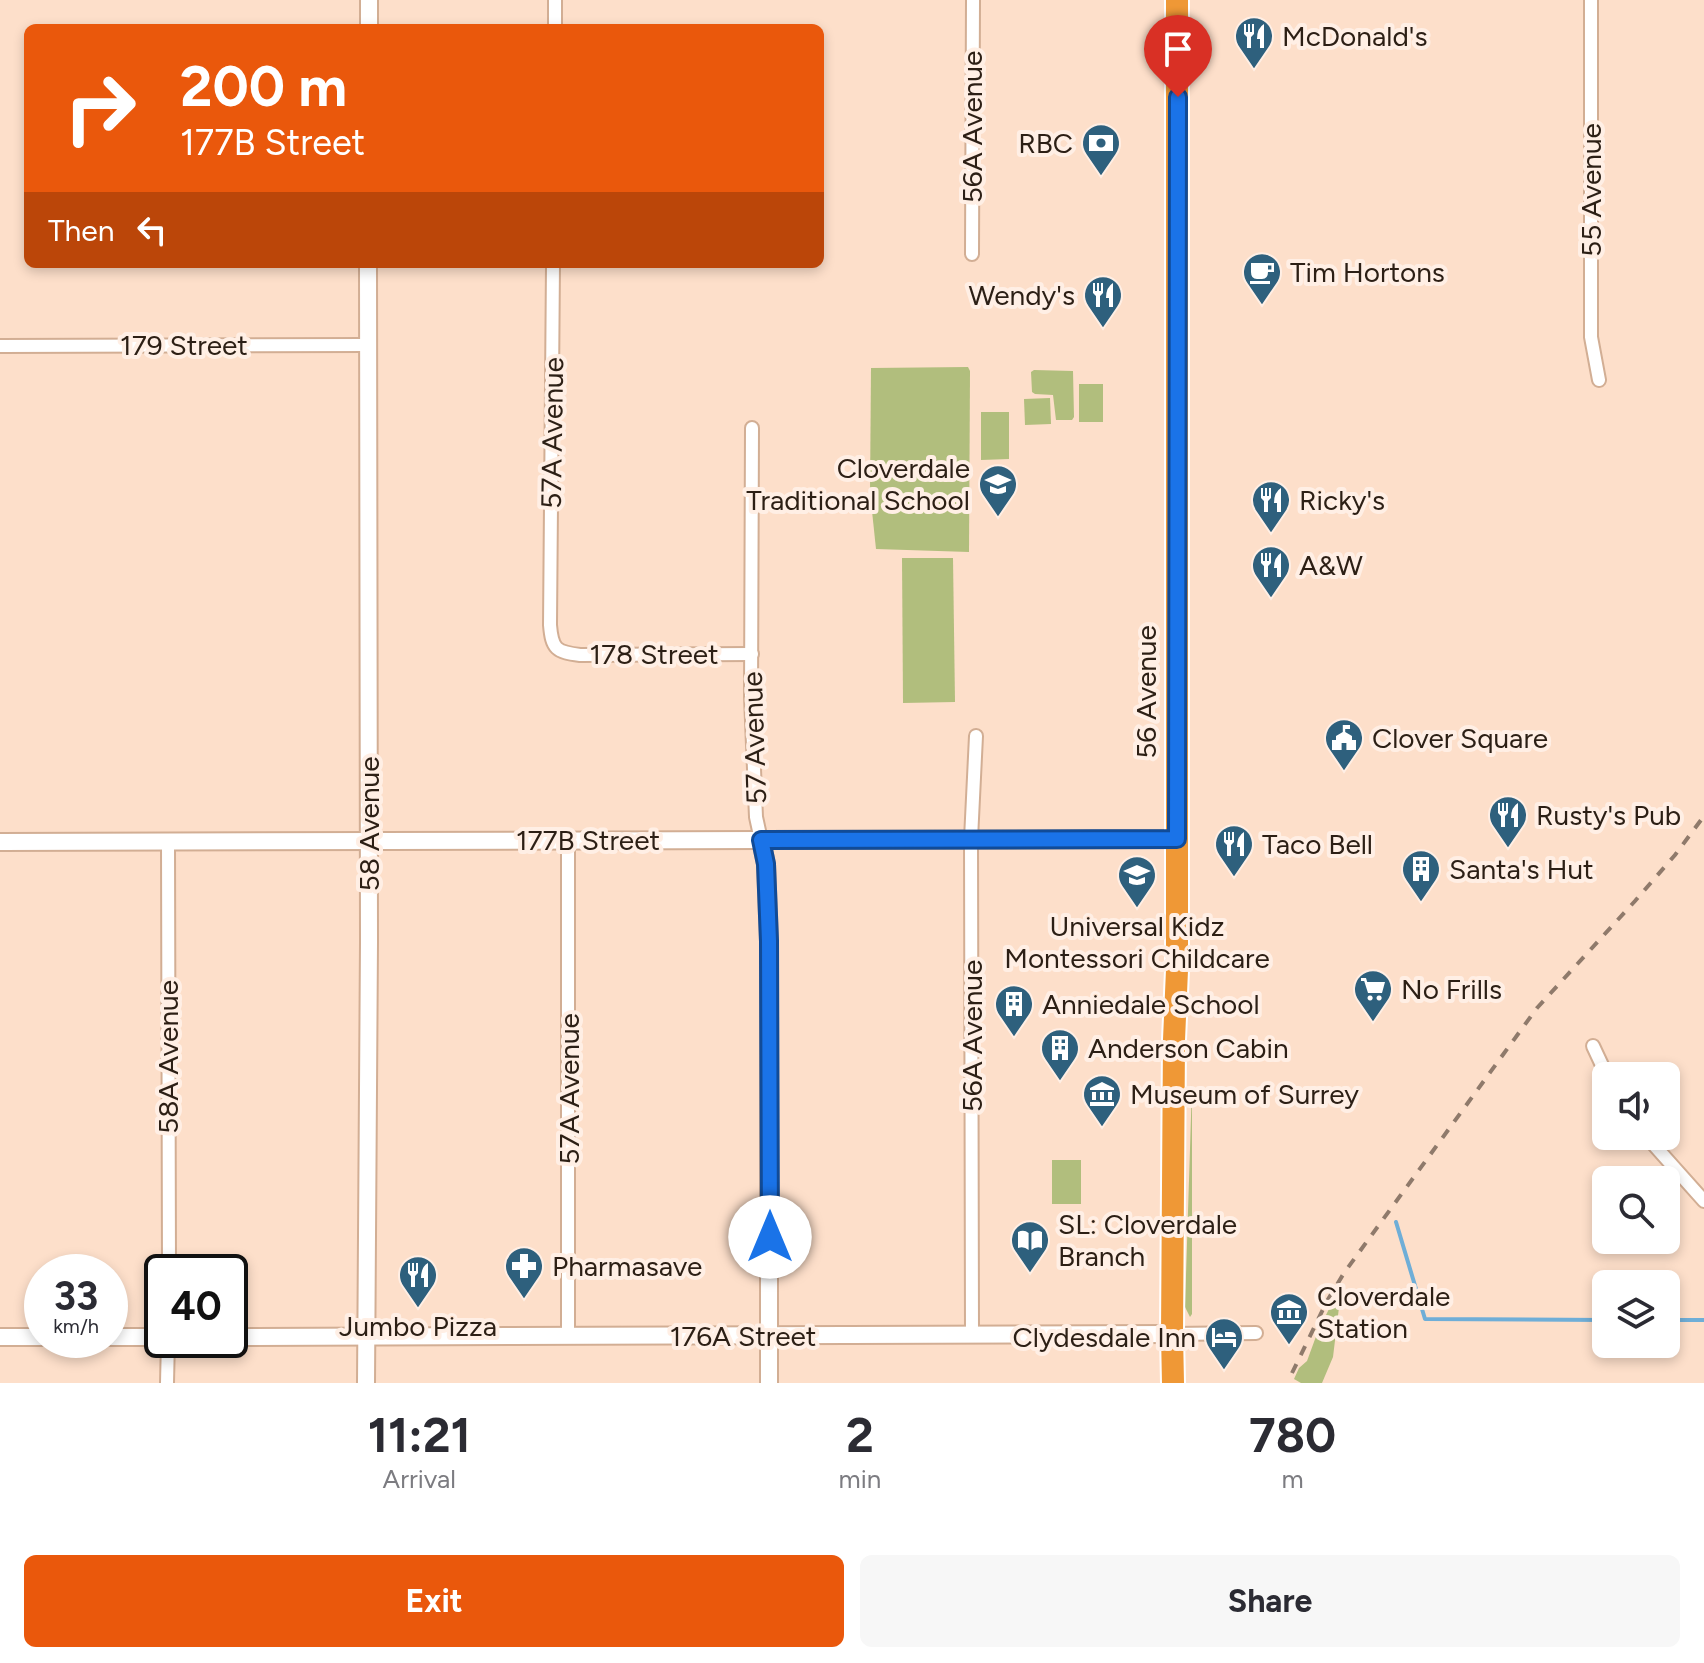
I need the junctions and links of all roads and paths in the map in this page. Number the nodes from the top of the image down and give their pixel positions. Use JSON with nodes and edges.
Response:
{"nodes":[{"id":1,"x":369,"y":0,"type":"edge"},
{"id":2,"x":555,"y":0,"type":"edge"},
{"id":3,"x":973,"y":0,"type":"edge"},
{"id":4,"x":1177,"y":0,"type":"edge"},
{"id":5,"x":1591,"y":0,"type":"edge"},
{"id":6,"x":369,"y":24,"type":"edge"},
{"id":7,"x":555,"y":24,"type":"edge"},
{"id":8,"x":972,"y":254,"type":"dead end"},
{"id":9,"x":368,"y":268,"type":"edge"},
{"id":10,"x":553,"y":268,"type":"edge"},
{"id":11,"x":368,"y":345,"type":"junction"},
{"id":12,"x":0,"y":346,"type":"edge"},
{"id":13,"x":1599,"y":380,"type":"dead end"},
{"id":14,"x":752,"y":428,"type":"dead end"},
{"id":15,"x":556,"y":649,"type":"joint"},
{"id":16,"x":752,"y":654,"type":"junction"},
{"id":17,"x":976,"y":736,"type":"dead end"},
{"id":18,"x":971,"y":839,"type":"junction"},
{"id":19,"x":1177,"y":839,"type":"junction"},
{"id":20,"x":568,"y":840,"type":"junction"},
{"id":21,"x":761,"y":840,"type":"junction"},
{"id":22,"x":168,"y":841,"type":"junction"},
{"id":23,"x":369,"y":841,"type":"junction"},
{"id":24,"x":0,"y":842,"type":"edge"},
{"id":25,"x":1593,"y":1046,"type":"dead end"},
{"id":26,"x":1600,"y":1062,"type":"edge"},
{"id":27,"x":1658,"y":1150,"type":"edge"},
{"id":28,"x":1704,"y":1201,"type":"edge"},
{"id":29,"x":169,"y":1254,"type":"edge"},
{"id":30,"x":1256,"y":1333,"type":"dead end"},
{"id":31,"x":1172,"y":1334,"type":"junction"},
{"id":32,"x":972,"y":1335,"type":"junction"},
{"id":33,"x":770,"y":1336,"type":"junction"},
{"id":34,"x":0,"y":1337,"type":"edge"},
{"id":35,"x":24,"y":1337,"type":"edge"},
{"id":36,"x":248,"y":1337,"type":"edge"},
{"id":37,"x":367,"y":1337,"type":"junction"},
{"id":38,"x":568,"y":1337,"type":"junction"},
{"id":39,"x":168,"y":1358,"type":"edge"},
{"id":40,"x":167,"y":1383,"type":"edge"},
{"id":41,"x":366,"y":1383,"type":"edge"},
{"id":42,"x":769,"y":1383,"type":"edge"},
{"id":43,"x":1173,"y":1383,"type":"edge"}],
"edges":[{"from":1,"to":6,"type":"street"},
{"from":2,"to":7,"type":"street"},
{"from":3,"to":8,"type":"street","name":"56A Avenue"},
{"from":4,"to":19,"type":"highway","name":"56 Avenue"},
{"from":5,"to":13,"type":"street","name":"55 Avenue"},
{"from":9,"to":11,"type":"street","name":"58 Avenue"},
{"from":10,"to":15,"type":"street","name":"57A Avenue"},
{"from":11,"to":12,"type":"street","name":"179 Street"},
{"from":11,"to":23,"type":"street","name":"58 Avenue"},
{"from":14,"to":16,"type":"street","name":"57 Avenue"},
{"from":15,"to":16,"type":"street","name":"178 Street"},
{"from":16,"to":21,"type":"street","name":"57 Avenue"},
{"from":17,"to":18,"type":"street","name":"56A Avenue"},
{"from":18,"to":19,"type":"street","name":"177B Street"},
{"from":18,"to":21,"type":"street","name":"177B Street"},
{"from":18,"to":32,"type":"street","name":"56A Avenue"},
{"from":19,"to":31,"type":"highway","name":"56 Avenue"},
{"from":20,"to":21,"type":"street","name":"177B Street"},
{"from":20,"to":23,"type":"street","name":"177B Street"},
{"from":20,"to":38,"type":"street","name":"57A Avenue"},
{"from":21,"to":33,"type":"street","name":"57 Avenue"},
{"from":22,"to":23,"type":"street","name":"177B Street"},
{"from":22,"to":24,"type":"street","name":"177B Street"},
{"from":22,"to":29,"type":"street","name":"58A Avenue"},
{"from":23,"to":37,"type":"street","name":"58 Avenue"},
{"from":25,"to":26,"type":"street"},
{"from":27,"to":28,"type":"street"},
{"from":30,"to":31,"type":"street","name":"176A Street"},
{"from":31,"to":32,"type":"street","name":"176A Street"},
{"from":31,"to":43,"type":"highway","name":"56 Avenue"},
{"from":32,"to":33,"type":"street","name":"176A Street"},
{"from":33,"to":38,"type":"street","name":"176A Street"},
{"from":33,"to":42,"type":"street","name":"57 Avenue"},
{"from":34,"to":35,"type":"street"},
{"from":36,"to":37,"type":"street","name":"176A Street"},
{"from":37,"to":38,"type":"street","name":"176A Street"},
{"from":37,"to":41,"type":"street","name":"58 Avenue"},
{"from":39,"to":40,"type":"street"}]}
